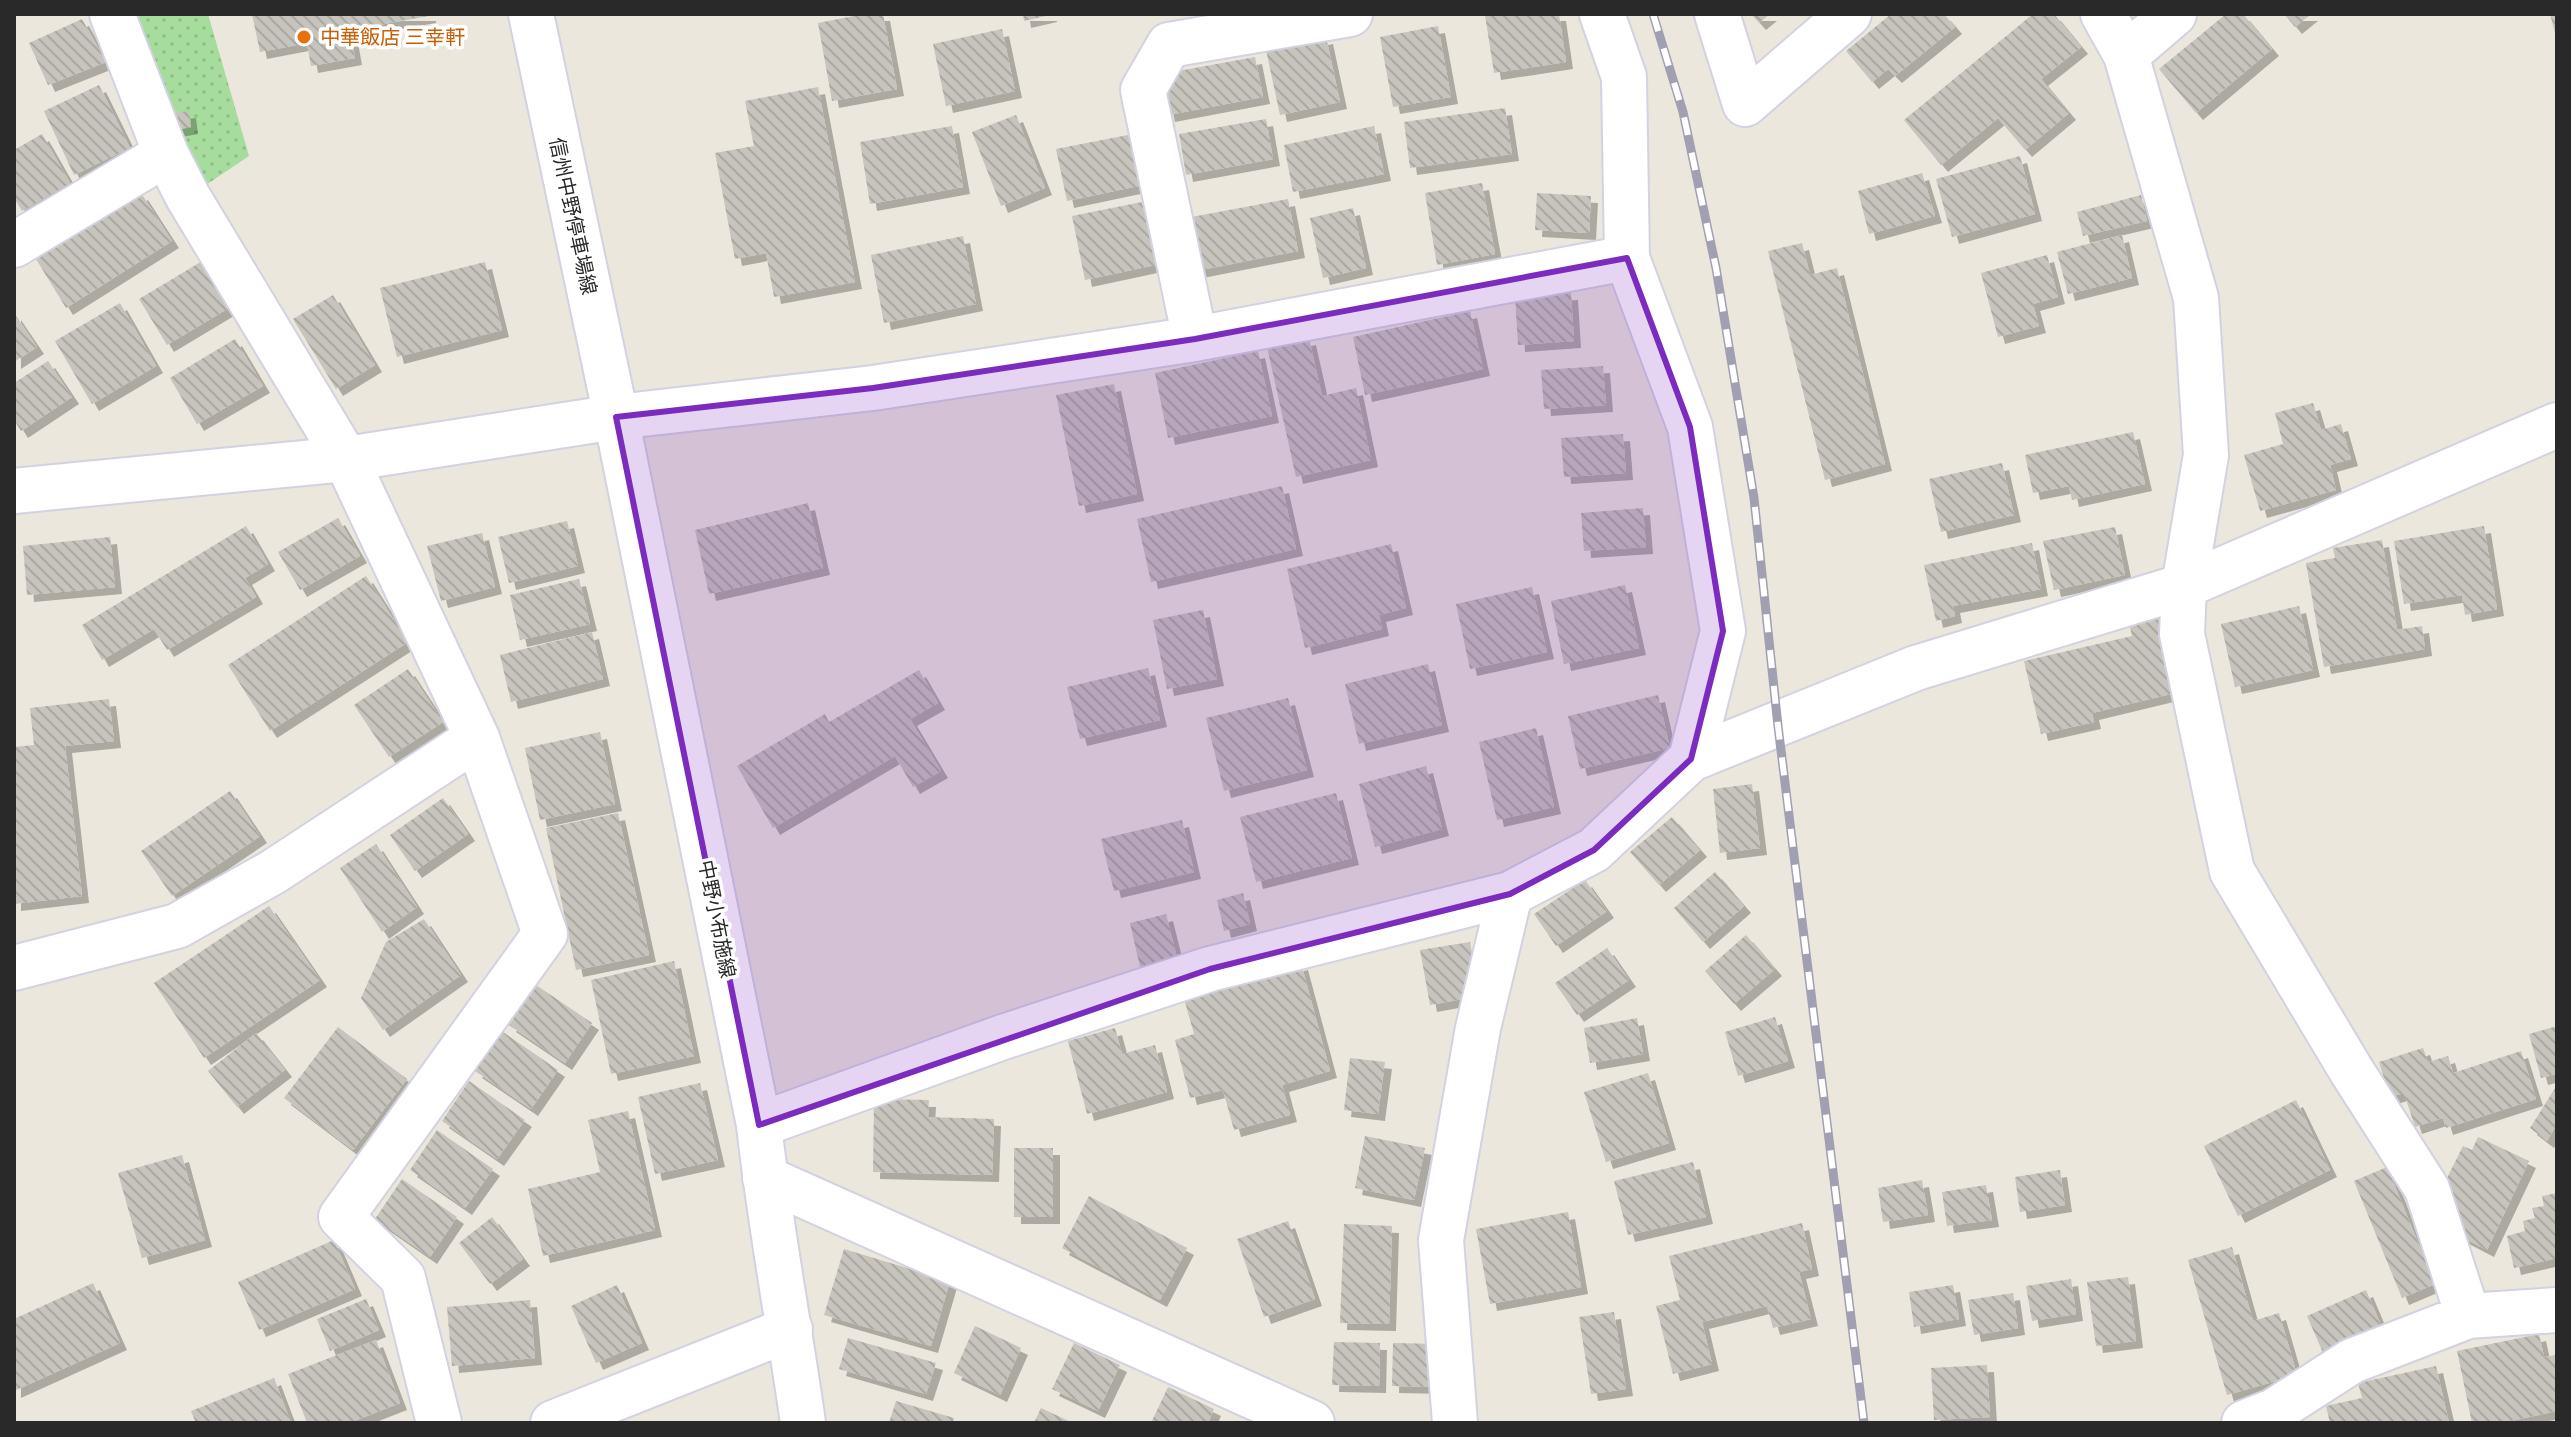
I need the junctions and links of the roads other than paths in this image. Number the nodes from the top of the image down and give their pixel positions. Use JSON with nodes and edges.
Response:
{"nodes":[{"id":1,"x":112,"y":14,"type":"edge"},
{"id":2,"x":531,"y":14,"type":"edge"},
{"id":3,"x":1350,"y":14,"type":"edge"},
{"id":4,"x":1602,"y":14,"type":"edge"},
{"id":5,"x":1717,"y":14,"type":"edge"},
{"id":6,"x":1849,"y":14,"type":"edge"},
{"id":7,"x":2103,"y":14,"type":"edge"},
{"id":8,"x":2174,"y":14,"type":"edge"},
{"id":9,"x":2126,"y":55,"type":"junction"},
{"id":10,"x":166,"y":154,"type":"junction"},
{"id":11,"x":14,"y":245,"type":"edge"},
{"id":12,"x":1627,"y":258,"type":"junction"},
{"id":13,"x":1195,"y":339,"type":"junction"},
{"id":14,"x":616,"y":417,"type":"junction"},
{"id":15,"x":2557,"y":425,"type":"edge"},
{"id":16,"x":346,"y":459,"type":"junction"},
{"id":17,"x":14,"y":491,"type":"edge"},
{"id":18,"x":2184,"y":586,"type":"junction"},
{"id":19,"x":477,"y":738,"type":"junction"},
{"id":20,"x":1691,"y":759,"type":"junction"},
{"id":21,"x":1510,"y":894,"type":"junction"},
{"id":22,"x":14,"y":968,"type":"edge"},
{"id":23,"x":759,"y":1125,"type":"junction"},
{"id":24,"x":765,"y":1178,"type":"junction"},
{"id":25,"x":2557,"y":1310,"type":"edge"},
{"id":26,"x":2468,"y":1316,"type":"junction"},
{"id":27,"x":790,"y":1329,"type":"junction"},
{"id":28,"x":2265,"y":1419,"type":"edge"},
{"id":29,"x":439,"y":1423,"type":"edge"},
{"id":30,"x":553,"y":1423,"type":"edge"},
{"id":31,"x":803,"y":1423,"type":"edge"},
{"id":32,"x":1312,"y":1423,"type":"edge"},
{"id":33,"x":1455,"y":1423,"type":"edge"}],
"edges":[{"from":1,"to":10,"type":"street"},
{"from":2,"to":14,"type":"street","name":"信州中野停車場線"},
{"from":3,"to":13,"type":"street"},
{"from":4,"to":12,"type":"street"},
{"from":5,"to":6,"type":"street"},
{"from":7,"to":9,"type":"street"},
{"from":8,"to":9,"type":"street"},
{"from":9,"to":18,"type":"street"},
{"from":10,"to":11,"type":"street"},
{"from":10,"to":16,"type":"street"},
{"from":12,"to":13,"type":"street"},
{"from":12,"to":20,"type":"street"},
{"from":13,"to":14,"type":"street"},
{"from":14,"to":16,"type":"street"},
{"from":14,"to":23,"type":"street","name":"中野小布施線"},
{"from":15,"to":18,"type":"street"},
{"from":16,"to":17,"type":"street"},
{"from":16,"to":19,"type":"street"},
{"from":18,"to":20,"type":"street"},
{"from":18,"to":26,"type":"street"},
{"from":19,"to":22,"type":"street"},
{"from":19,"to":29,"type":"street"},
{"from":20,"to":21,"type":"street"},
{"from":21,"to":23,"type":"street"},
{"from":21,"to":33,"type":"street"},
{"from":23,"to":24,"type":"street","name":"中野小布施線"},
{"from":24,"to":27,"type":"street","name":"中野小布施線"},
{"from":24,"to":32,"type":"street"},
{"from":25,"to":26,"type":"street"},
{"from":26,"to":28,"type":"street"},
{"from":27,"to":30,"type":"street"},
{"from":27,"to":31,"type":"street","name":"中野小布施線"}]}
